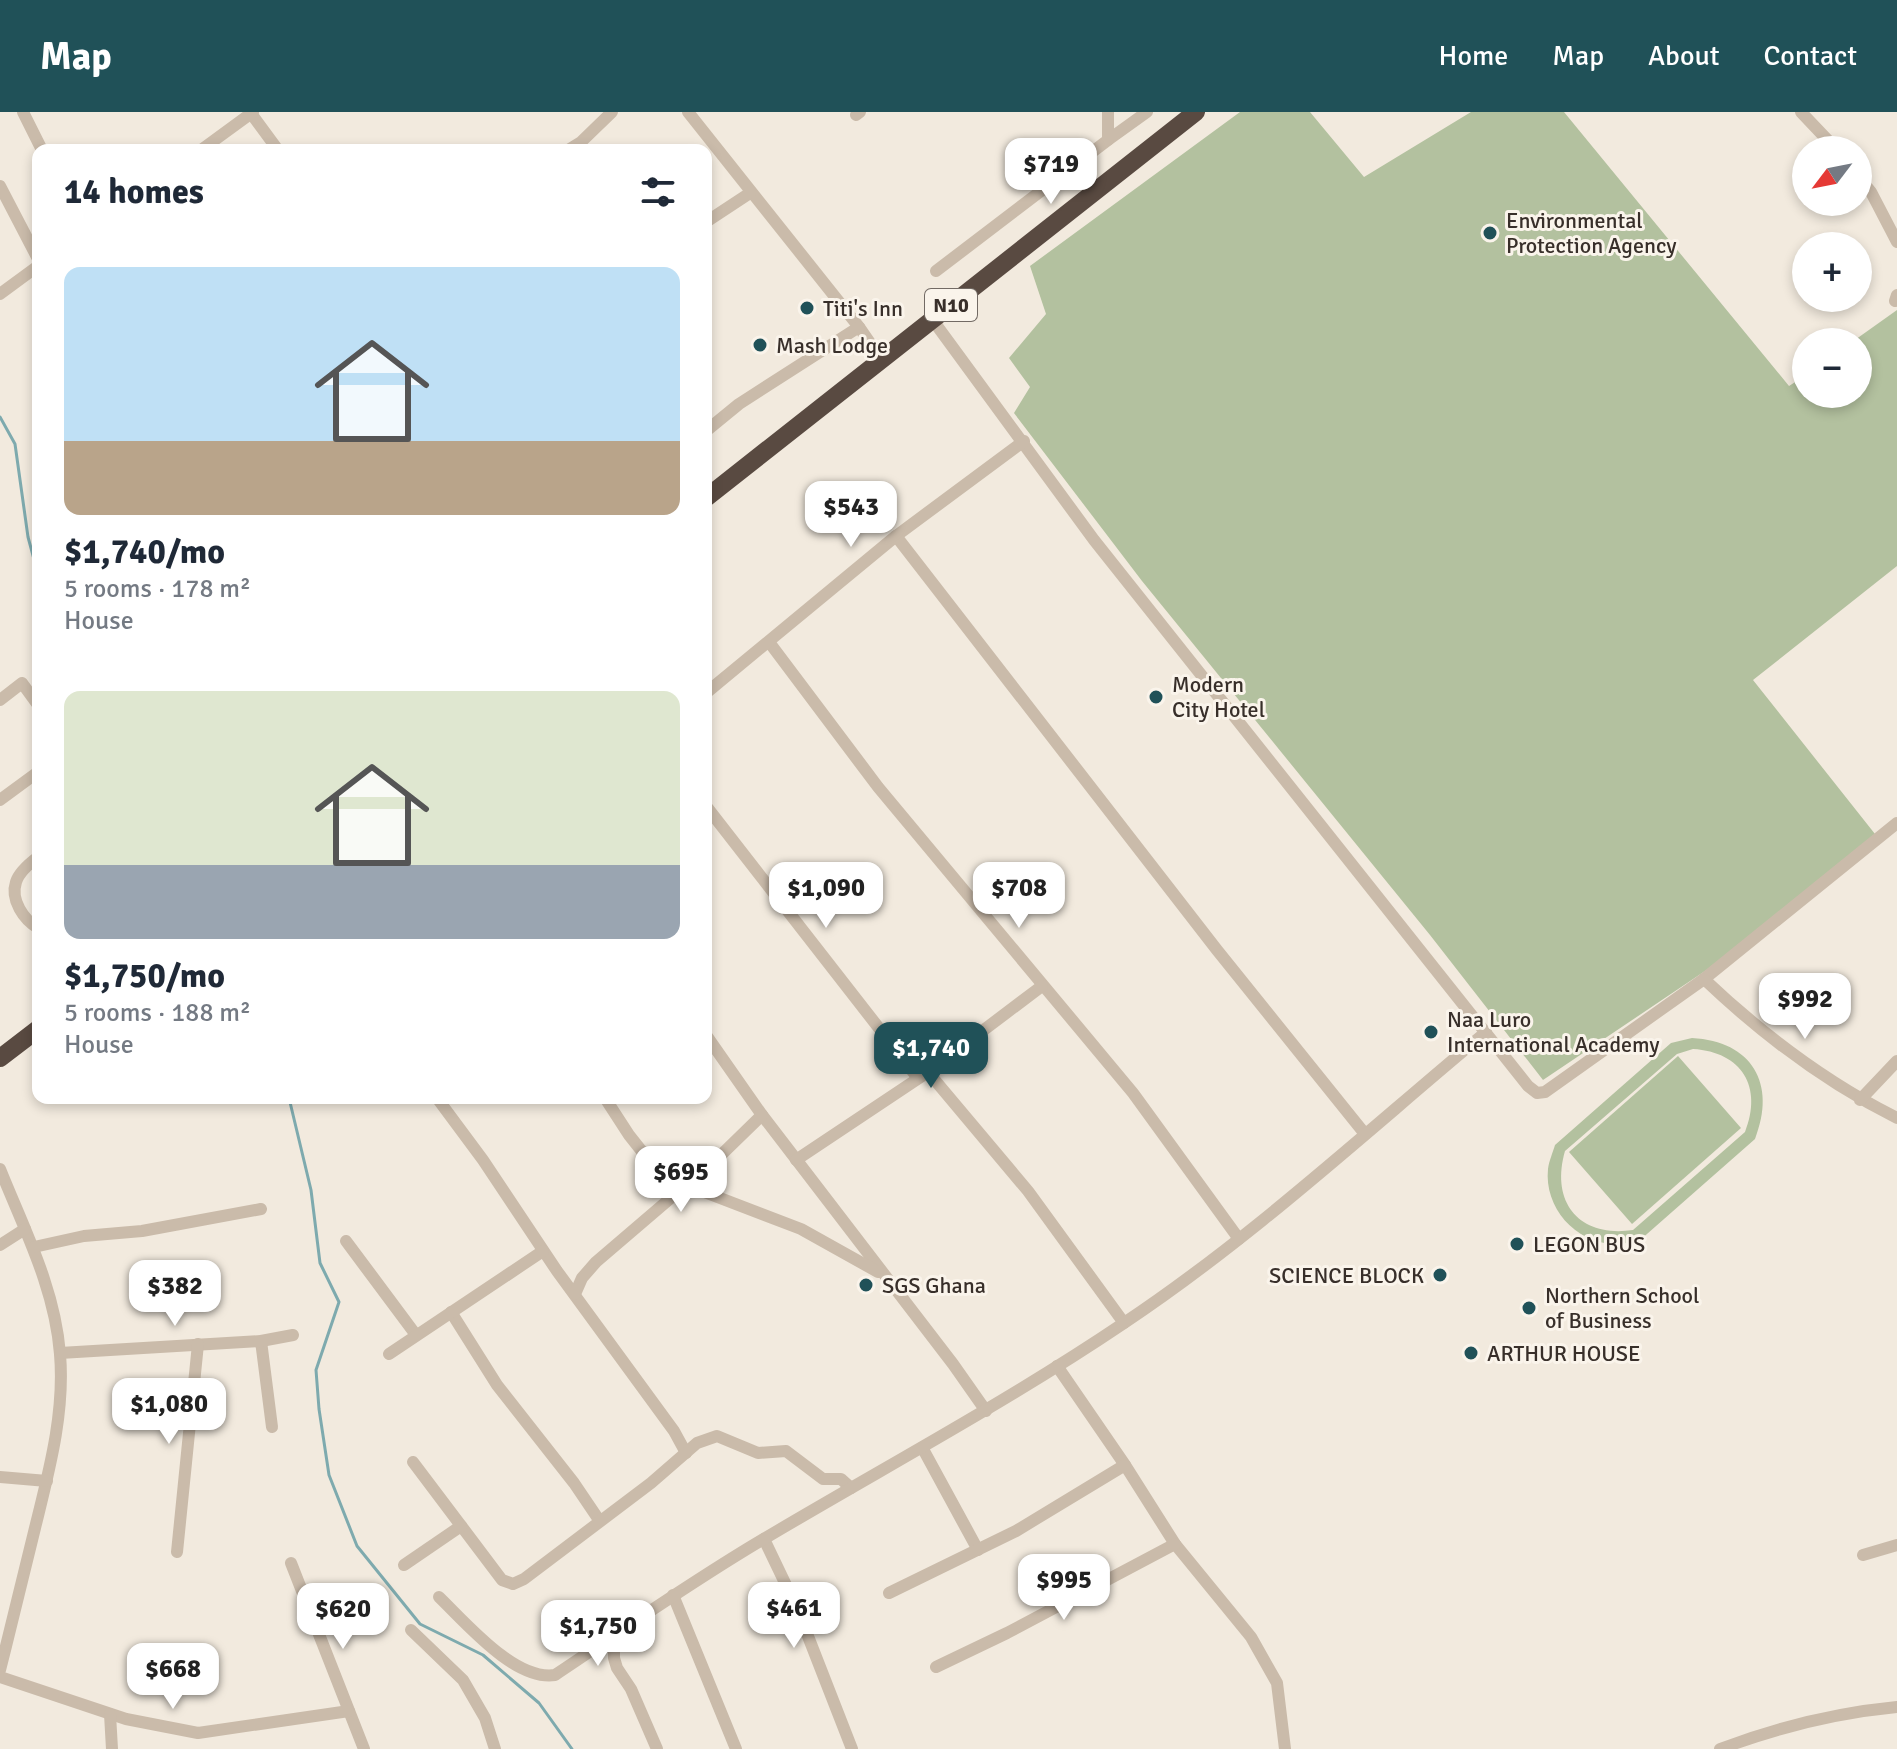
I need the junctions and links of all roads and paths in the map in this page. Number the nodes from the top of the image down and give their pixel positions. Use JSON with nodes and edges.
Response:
{"nodes":[{"id":1,"x":23,"y":112,"type":"edge"},
{"id":2,"x":612,"y":112,"type":"edge"},
{"id":3,"x":688,"y":112,"type":"edge"},
{"id":4,"x":1108,"y":112,"type":"edge"},
{"id":5,"x":1147,"y":112,"type":"edge"},
{"id":6,"x":1801,"y":112,"type":"edge"},
{"id":7,"x":251,"y":113,"type":"edge"},
{"id":8,"x":1194,"y":113,"type":"edge"},
{"id":9,"x":1824,"y":136,"type":"edge"},
{"id":10,"x":1108,"y":140,"type":"junction"},
{"id":11,"x":39,"y":144,"type":"edge"},
{"id":12,"x":209,"y":144,"type":"edge"},
{"id":13,"x":274,"y":144,"type":"edge"},
{"id":14,"x":578,"y":144,"type":"edge"},
{"id":15,"x":0,"y":186,"type":"edge"},
{"id":16,"x":750,"y":193,"type":"junction"},
{"id":17,"x":1872,"y":194,"type":"edge"},
{"id":18,"x":712,"y":218,"type":"edge"},
{"id":19,"x":1897,"y":242,"type":"edge"},
{"id":20,"x":32,"y":247,"type":"edge"},
{"id":21,"x":32,"y":270,"type":"edge"},
{"id":22,"x":936,"y":271,"type":"dead end"},
{"id":23,"x":0,"y":294,"type":"edge"},
{"id":24,"x":932,"y":319,"type":"junction"},
{"id":25,"x":859,"y":327,"type":"junction"},
{"id":26,"x":881,"y":359,"type":"junction"},
{"id":27,"x":712,"y":426,"type":"edge"},
{"id":28,"x":1024,"y":441,"type":"junction"},
{"id":29,"x":712,"y":493,"type":"edge"},
{"id":30,"x":896,"y":536,"type":"junction"},
{"id":31,"x":769,"y":642,"type":"junction"},
{"id":32,"x":712,"y":688,"type":"edge"},
{"id":33,"x":32,"y":697,"type":"edge"},
{"id":34,"x":0,"y":700,"type":"edge"},
{"id":35,"x":32,"y":776,"type":"edge"},
{"id":36,"x":0,"y":800,"type":"edge"},
{"id":37,"x":712,"y":813,"type":"edge"},
{"id":38,"x":1897,"y":823,"type":"edge"},
{"id":39,"x":32,"y":862,"type":"edge"},
{"id":40,"x":32,"y":924,"type":"edge"},
{"id":41,"x":1704,"y":979,"type":"junction"},
{"id":42,"x":1042,"y":986,"type":"junction"},
{"id":43,"x":1486,"y":1032,"type":"junction"},
{"id":44,"x":32,"y":1034,"type":"edge"},
{"id":45,"x":712,"y":1044,"type":"edge"},
{"id":46,"x":0,"y":1058,"type":"edge"},
{"id":47,"x":1897,"y":1061,"type":"edge"},
{"id":48,"x":923,"y":1074,"type":"junction"},
{"id":49,"x":1860,"y":1100,"type":"junction"},
{"id":50,"x":441,"y":1104,"type":"edge"},
{"id":51,"x":609,"y":1104,"type":"edge"},
{"id":52,"x":762,"y":1115,"type":"junction"},
{"id":53,"x":1897,"y":1118,"type":"edge"},
{"id":54,"x":1365,"y":1134,"type":"junction"},
{"id":55,"x":796,"y":1160,"type":"junction"},
{"id":56,"x":0,"y":1169,"type":"edge"},
{"id":57,"x":686,"y":1187,"type":"junction"},
{"id":58,"x":261,"y":1209,"type":"dead end"},
{"id":59,"x":25,"y":1229,"type":"junction"},
{"id":60,"x":1239,"y":1239,"type":"junction"},
{"id":61,"x":346,"y":1241,"type":"dead end"},
{"id":62,"x":0,"y":1245,"type":"edge"},
{"id":63,"x":34,"y":1247,"type":"junction"},
{"id":64,"x":543,"y":1251,"type":"junction"},
{"id":65,"x":883,"y":1274,"type":"junction"},
{"id":66,"x":575,"y":1294,"type":"junction"},
{"id":67,"x":451,"y":1312,"type":"junction"},
{"id":68,"x":1124,"y":1323,"type":"junction"},
{"id":69,"x":293,"y":1335,"type":"dead end"},
{"id":70,"x":416,"y":1335,"type":"junction"},
{"id":71,"x":261,"y":1341,"type":"junction"},
{"id":72,"x":198,"y":1344,"type":"junction"},
{"id":73,"x":60,"y":1353,"type":"junction"},
{"id":74,"x":389,"y":1354,"type":"dead end"},
{"id":75,"x":1057,"y":1366,"type":"junction"},
{"id":76,"x":986,"y":1411,"type":"junction"},
{"id":77,"x":272,"y":1427,"type":"dead end"},
{"id":78,"x":923,"y":1449,"type":"junction"},
{"id":79,"x":686,"y":1453,"type":"junction"},
{"id":80,"x":413,"y":1462,"type":"dead end"},
{"id":81,"x":1125,"y":1465,"type":"junction"},
{"id":82,"x":0,"y":1477,"type":"edge"},
{"id":83,"x":47,"y":1481,"type":"junction"},
{"id":84,"x":851,"y":1488,"type":"junction"},
{"id":85,"x":599,"y":1520,"type":"junction"},
{"id":86,"x":461,"y":1526,"type":"junction"},
{"id":87,"x":764,"y":1539,"type":"junction"},
{"id":88,"x":1175,"y":1544,"type":"junction"},
{"id":89,"x":1897,"y":1545,"type":"edge"},
{"id":90,"x":978,"y":1550,"type":"junction"},
{"id":91,"x":177,"y":1552,"type":"dead end"},
{"id":92,"x":1863,"y":1555,"type":"dead end"},
{"id":93,"x":291,"y":1563,"type":"dead end"},
{"id":94,"x":404,"y":1565,"type":"dead end"},
{"id":95,"x":889,"y":1593,"type":"dead end"},
{"id":96,"x":673,"y":1595,"type":"junction"},
{"id":97,"x":439,"y":1597,"type":"dead end"},
{"id":98,"x":6,"y":1618,"type":"edge"},
{"id":99,"x":411,"y":1630,"type":"dead end"},
{"id":100,"x":614,"y":1635,"type":"junction"},
{"id":101,"x":936,"y":1667,"type":"dead end"},
{"id":102,"x":0,"y":1670,"type":"edge"},
{"id":103,"x":0,"y":1677,"type":"edge"},
{"id":104,"x":1897,"y":1707,"type":"edge"},
{"id":105,"x":349,"y":1711,"type":"junction"},
{"id":106,"x":110,"y":1714,"type":"junction"},
{"id":107,"x":112,"y":1749,"type":"edge"},
{"id":108,"x":364,"y":1749,"type":"edge"},
{"id":109,"x":495,"y":1749,"type":"edge"},
{"id":110,"x":657,"y":1749,"type":"edge"},
{"id":111,"x":736,"y":1749,"type":"edge"},
{"id":112,"x":852,"y":1749,"type":"edge"},
{"id":113,"x":1285,"y":1749,"type":"edge"},
{"id":114,"x":1720,"y":1749,"type":"edge"}],
"edges":[{"from":1,"to":11,"type":"street"},
{"from":2,"to":14,"type":"street"},
{"from":3,"to":16,"type":"street"},
{"from":4,"to":10,"type":"street"},
{"from":5,"to":10,"type":"street"},
{"from":6,"to":9,"type":"street"},
{"from":7,"to":12,"type":"street"},
{"from":7,"to":13,"type":"street"},
{"from":8,"to":24,"type":"highway","number":"N10"},
{"from":10,"to":22,"type":"street"},
{"from":15,"to":20,"type":"street"},
{"from":16,"to":18,"type":"street"},
{"from":16,"to":25,"type":"street"},
{"from":17,"to":19,"type":"street"},
{"from":21,"to":23,"type":"street"},
{"from":24,"to":26,"type":"highway","number":"N10"},
{"from":24,"to":28,"type":"street"},
{"from":25,"to":26,"type":"street"},
{"from":25,"to":27,"type":"street"},
{"from":26,"to":29,"type":"highway","number":"N10"},
{"from":28,"to":30,"type":"street"},
{"from":28,"to":43,"type":"street"},
{"from":30,"to":31,"type":"street"},
{"from":30,"to":54,"type":"street"},
{"from":31,"to":32,"type":"street"},
{"from":31,"to":42,"type":"street"},
{"from":33,"to":34,"type":"street"},
{"from":35,"to":36,"type":"street"},
{"from":37,"to":48,"type":"street"},
{"from":38,"to":41,"type":"street"},
{"from":39,"to":40,"type":"street"},
{"from":41,"to":43,"type":"street"},
{"from":41,"to":49,"type":"street"},
{"from":42,"to":48,"type":"street"},
{"from":42,"to":60,"type":"street"},
{"from":43,"to":54,"type":"street"},
{"from":44,"to":46,"type":"highway"},
{"from":45,"to":52,"type":"street"},
{"from":47,"to":49,"type":"street"},
{"from":48,"to":55,"type":"street"},
{"from":48,"to":68,"type":"street"},
{"from":49,"to":53,"type":"street"},
{"from":50,"to":64,"type":"street"},
{"from":51,"to":57,"type":"street"},
{"from":52,"to":55,"type":"street"},
{"from":52,"to":57,"type":"street"},
{"from":54,"to":60,"type":"street"},
{"from":55,"to":65,"type":"street"},
{"from":56,"to":59,"type":"street"},
{"from":57,"to":65,"type":"street"},
{"from":57,"to":66,"type":"street"},
{"from":58,"to":63,"type":"street"},
{"from":59,"to":62,"type":"street"},
{"from":59,"to":63,"type":"street"},
{"from":60,"to":68,"type":"street"},
{"from":61,"to":70,"type":"street"},
{"from":63,"to":73,"type":"street"},
{"from":64,"to":66,"type":"street"},
{"from":64,"to":67,"type":"street"},
{"from":65,"to":76,"type":"street"},
{"from":66,"to":79,"type":"street"},
{"from":67,"to":70,"type":"street"},
{"from":67,"to":85,"type":"street"},
{"from":68,"to":75,"type":"street"},
{"from":69,"to":71,"type":"street"},
{"from":70,"to":74,"type":"street"},
{"from":71,"to":72,"type":"street"},
{"from":71,"to":77,"type":"street"},
{"from":72,"to":73,"type":"street"},
{"from":72,"to":91,"type":"street"},
{"from":73,"to":83,"type":"street"},
{"from":75,"to":76,"type":"street"},
{"from":75,"to":81,"type":"street"},
{"from":76,"to":78,"type":"street"},
{"from":78,"to":84,"type":"street"},
{"from":78,"to":90,"type":"street"},
{"from":79,"to":84,"type":"street"},
{"from":79,"to":85,"type":"street"},
{"from":80,"to":86,"type":"street"},
{"from":81,"to":88,"type":"street"},
{"from":81,"to":90,"type":"street"},
{"from":82,"to":83,"type":"street"},
{"from":83,"to":98,"type":"street"},
{"from":84,"to":87,"type":"street"},
{"from":85,"to":86,"type":"street"},
{"from":86,"to":94,"type":"street"},
{"from":87,"to":96,"type":"street"},
{"from":87,"to":112,"type":"street"},
{"from":88,"to":101,"type":"street"},
{"from":88,"to":113,"type":"street"},
{"from":89,"to":92,"type":"street"},
{"from":90,"to":95,"type":"street"},
{"from":93,"to":105,"type":"street"},
{"from":96,"to":100,"type":"street"},
{"from":96,"to":111,"type":"street"},
{"from":97,"to":100,"type":"street"},
{"from":98,"to":102,"type":"street"},
{"from":99,"to":109,"type":"street"},
{"from":100,"to":110,"type":"street"},
{"from":103,"to":106,"type":"street"},
{"from":104,"to":114,"type":"street"},
{"from":105,"to":106,"type":"street"},
{"from":105,"to":108,"type":"street"},
{"from":106,"to":107,"type":"street"}]}
